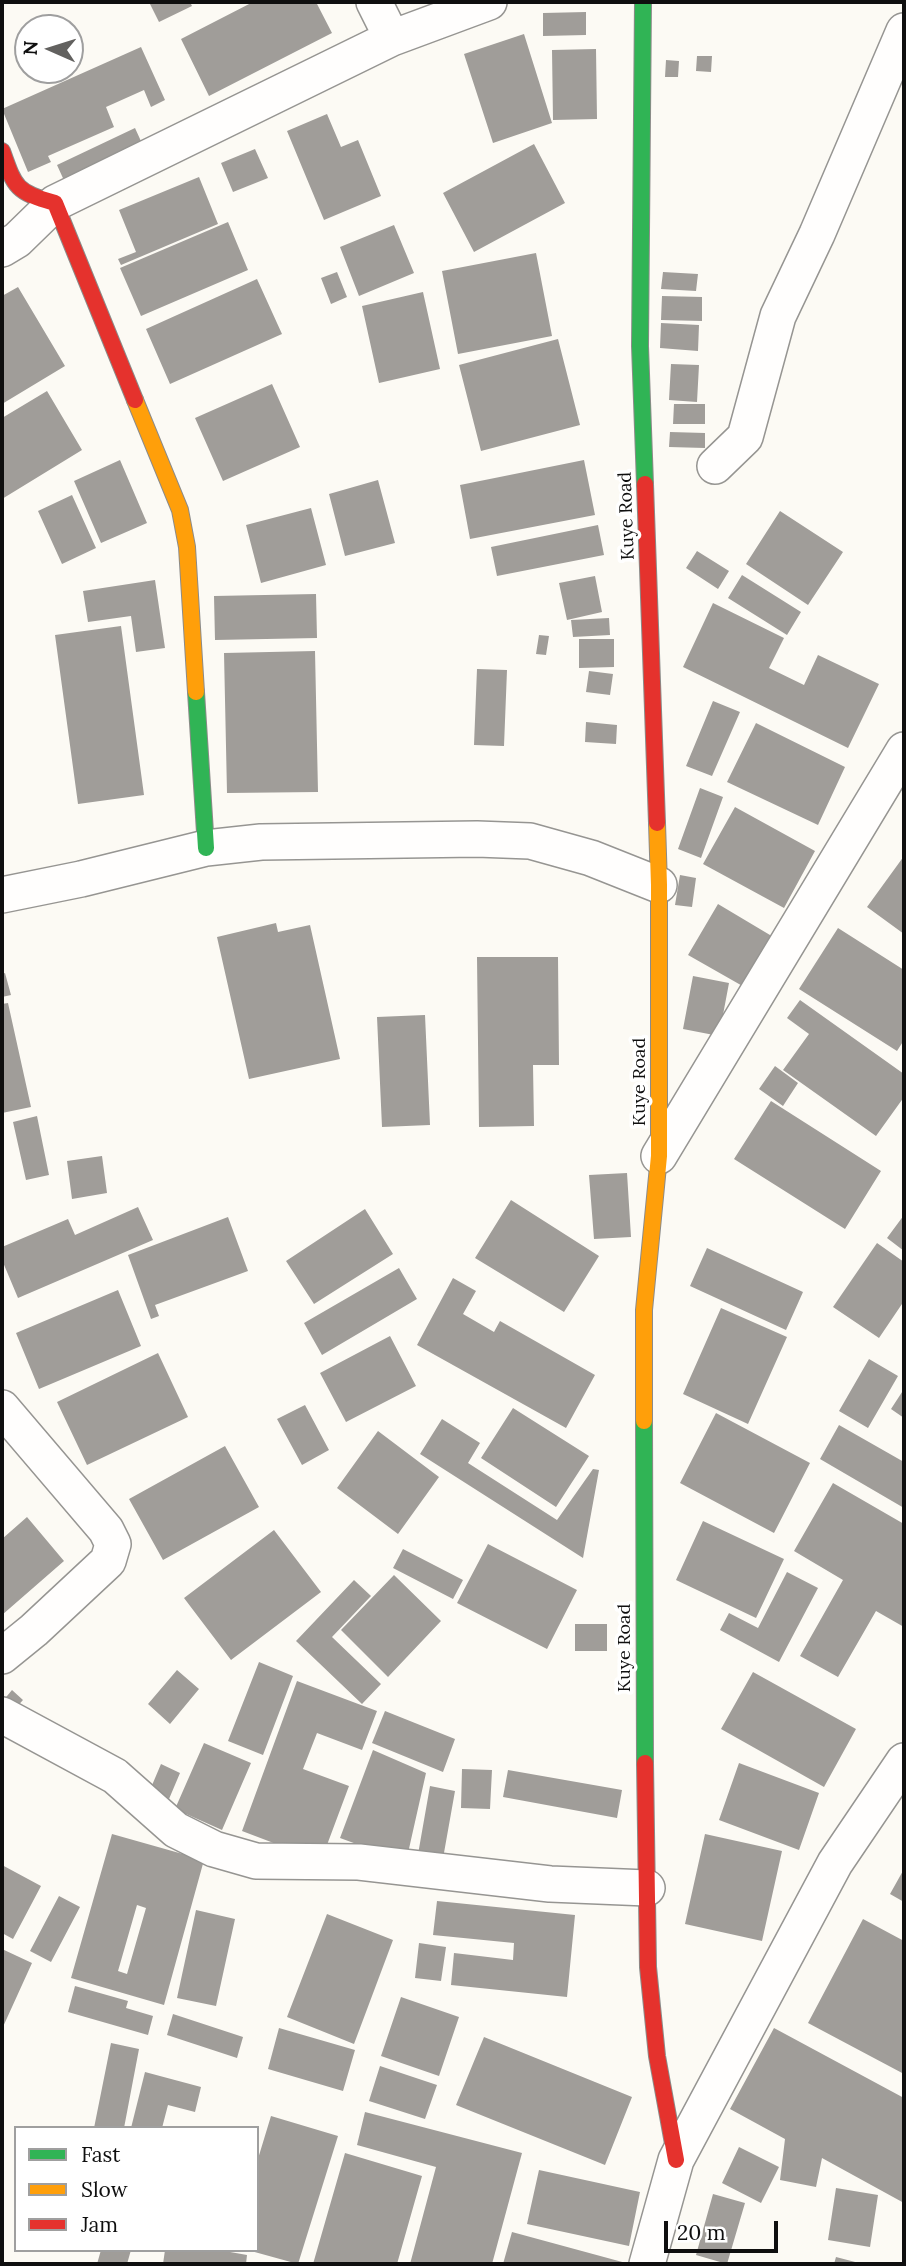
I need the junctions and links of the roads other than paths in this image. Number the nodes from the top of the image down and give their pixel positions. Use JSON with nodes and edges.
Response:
{"nodes":[{"id":1,"x":374,"y":2,"type":"edge"},
{"id":2,"x":489,"y":2,"type":"edge"},
{"id":3,"x":643,"y":2,"type":"edge"},
{"id":4,"x":904,"y":31,"type":"edge"},
{"id":5,"x":392,"y":38,"type":"junction"},
{"id":6,"x":2,"y":151,"type":"edge"},
{"id":7,"x":55,"y":202,"type":"junction"},
{"id":8,"x":2,"y":249,"type":"edge"},
{"id":9,"x":715,"y":466,"type":"dead end"},
{"id":10,"x":904,"y":750,"type":"edge"},
{"id":11,"x":206,"y":848,"type":"junction"},
{"id":12,"x":659,"y":885,"type":"junction"},
{"id":13,"x":2,"y":895,"type":"edge"},
{"id":14,"x":659,"y":1156,"type":"junction"},
{"id":15,"x":2,"y":1408,"type":"edge"},
{"id":16,"x":2,"y":1656,"type":"edge"},
{"id":17,"x":2,"y":1715,"type":"edge"},
{"id":18,"x":904,"y":1761,"type":"edge"},
{"id":19,"x":647,"y":1888,"type":"junction"},
{"id":20,"x":676,"y":2160,"type":"junction"},
{"id":21,"x":647,"y":2264,"type":"edge"}],
"edges":[{"from":1,"to":5,"type":"street"},
{"from":2,"to":5,"type":"street"},
{"from":3,"to":12,"type":"street","name":"Kuye Road"},
{"from":4,"to":9,"type":"street"},
{"from":5,"to":7,"type":"street"},
{"from":6,"to":7,"type":"street"},
{"from":7,"to":8,"type":"street"},
{"from":7,"to":11,"type":"street"},
{"from":10,"to":14,"type":"street"},
{"from":11,"to":12,"type":"street"},
{"from":11,"to":13,"type":"street"},
{"from":12,"to":14,"type":"street","name":"Kuye Road"},
{"from":14,"to":19,"type":"street","name":"Kuye Road"},
{"from":15,"to":16,"type":"street"},
{"from":17,"to":19,"type":"street"},
{"from":18,"to":20,"type":"street"},
{"from":19,"to":20,"type":"street","name":"Kuye Road"},
{"from":20,"to":21,"type":"street"}]}
